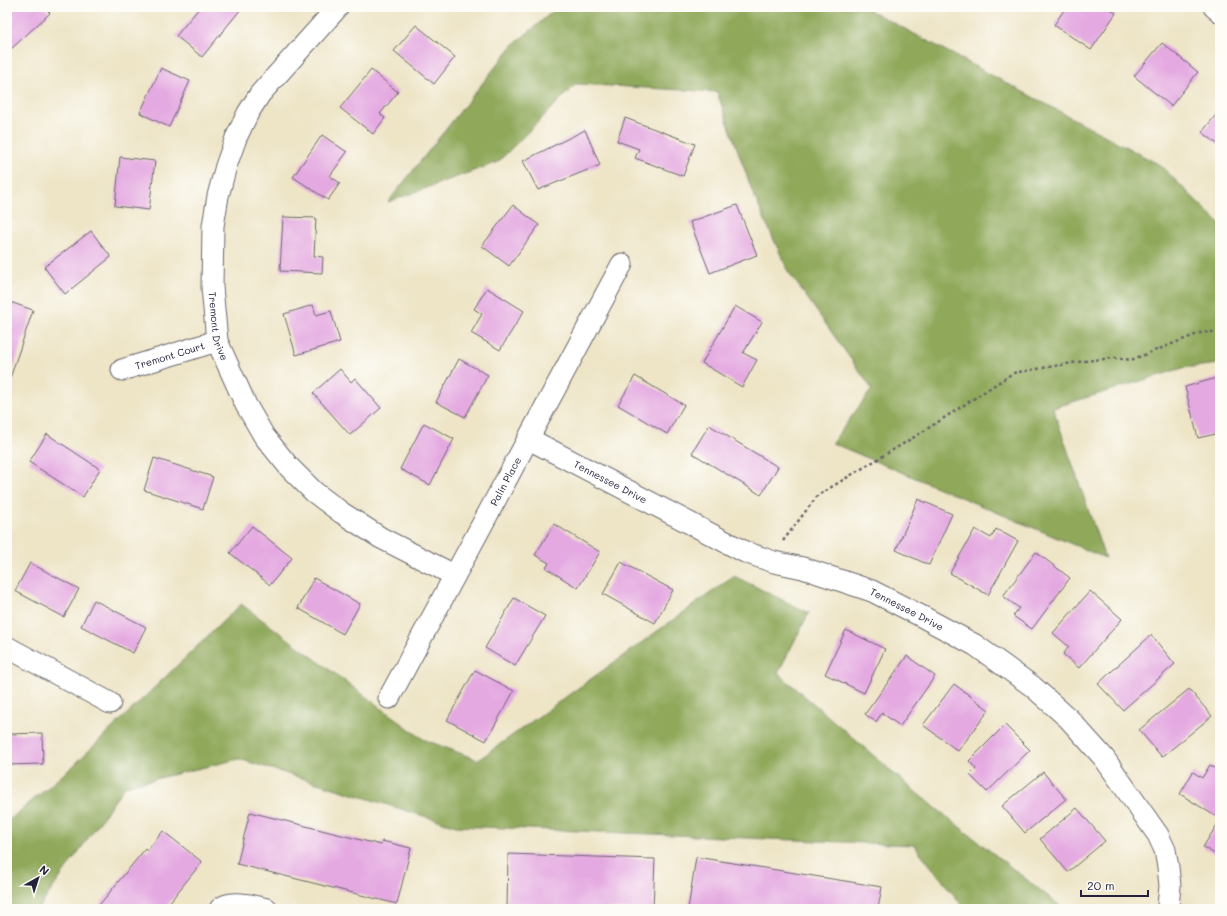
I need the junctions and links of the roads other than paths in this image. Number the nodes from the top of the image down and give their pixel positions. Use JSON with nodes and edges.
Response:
{"nodes":[{"id":1,"x":338,"y":7,"type":"edge"},
{"id":2,"x":1214,"y":7,"type":"edge"},
{"id":3,"x":1220,"y":12,"type":"edge"},
{"id":4,"x":622,"y":264,"type":"dead end"},
{"id":5,"x":216,"y":341,"type":"junction"},
{"id":6,"x":122,"y":370,"type":"dead end"},
{"id":7,"x":529,"y":439,"type":"junction"},
{"id":8,"x":454,"y":575,"type":"junction"},
{"id":9,"x":7,"y":647,"type":"edge"},
{"id":10,"x":390,"y":698,"type":"dead end"},
{"id":11,"x":110,"y":703,"type":"dead end"},
{"id":12,"x":1168,"y":906,"type":"dead end"},
{"id":13,"x":220,"y":909,"type":"edge"},
{"id":14,"x":267,"y":909,"type":"edge"}],
"edges":[{"from":1,"to":5,"type":"street","name":"Tremont Drive"},
{"from":2,"to":3,"type":"street"},
{"from":4,"to":7,"type":"street","name":"Palin Place"},
{"from":5,"to":6,"type":"street","name":"Tremont Court"},
{"from":5,"to":8,"type":"street","name":"Tremont Drive"},
{"from":7,"to":8,"type":"street","name":"Palin Place"},
{"from":7,"to":12,"type":"street","name":"Tennessee Drive"},
{"from":8,"to":10,"type":"street","name":"Palin Place"},
{"from":9,"to":11,"type":"street"},
{"from":13,"to":14,"type":"street"}]}
